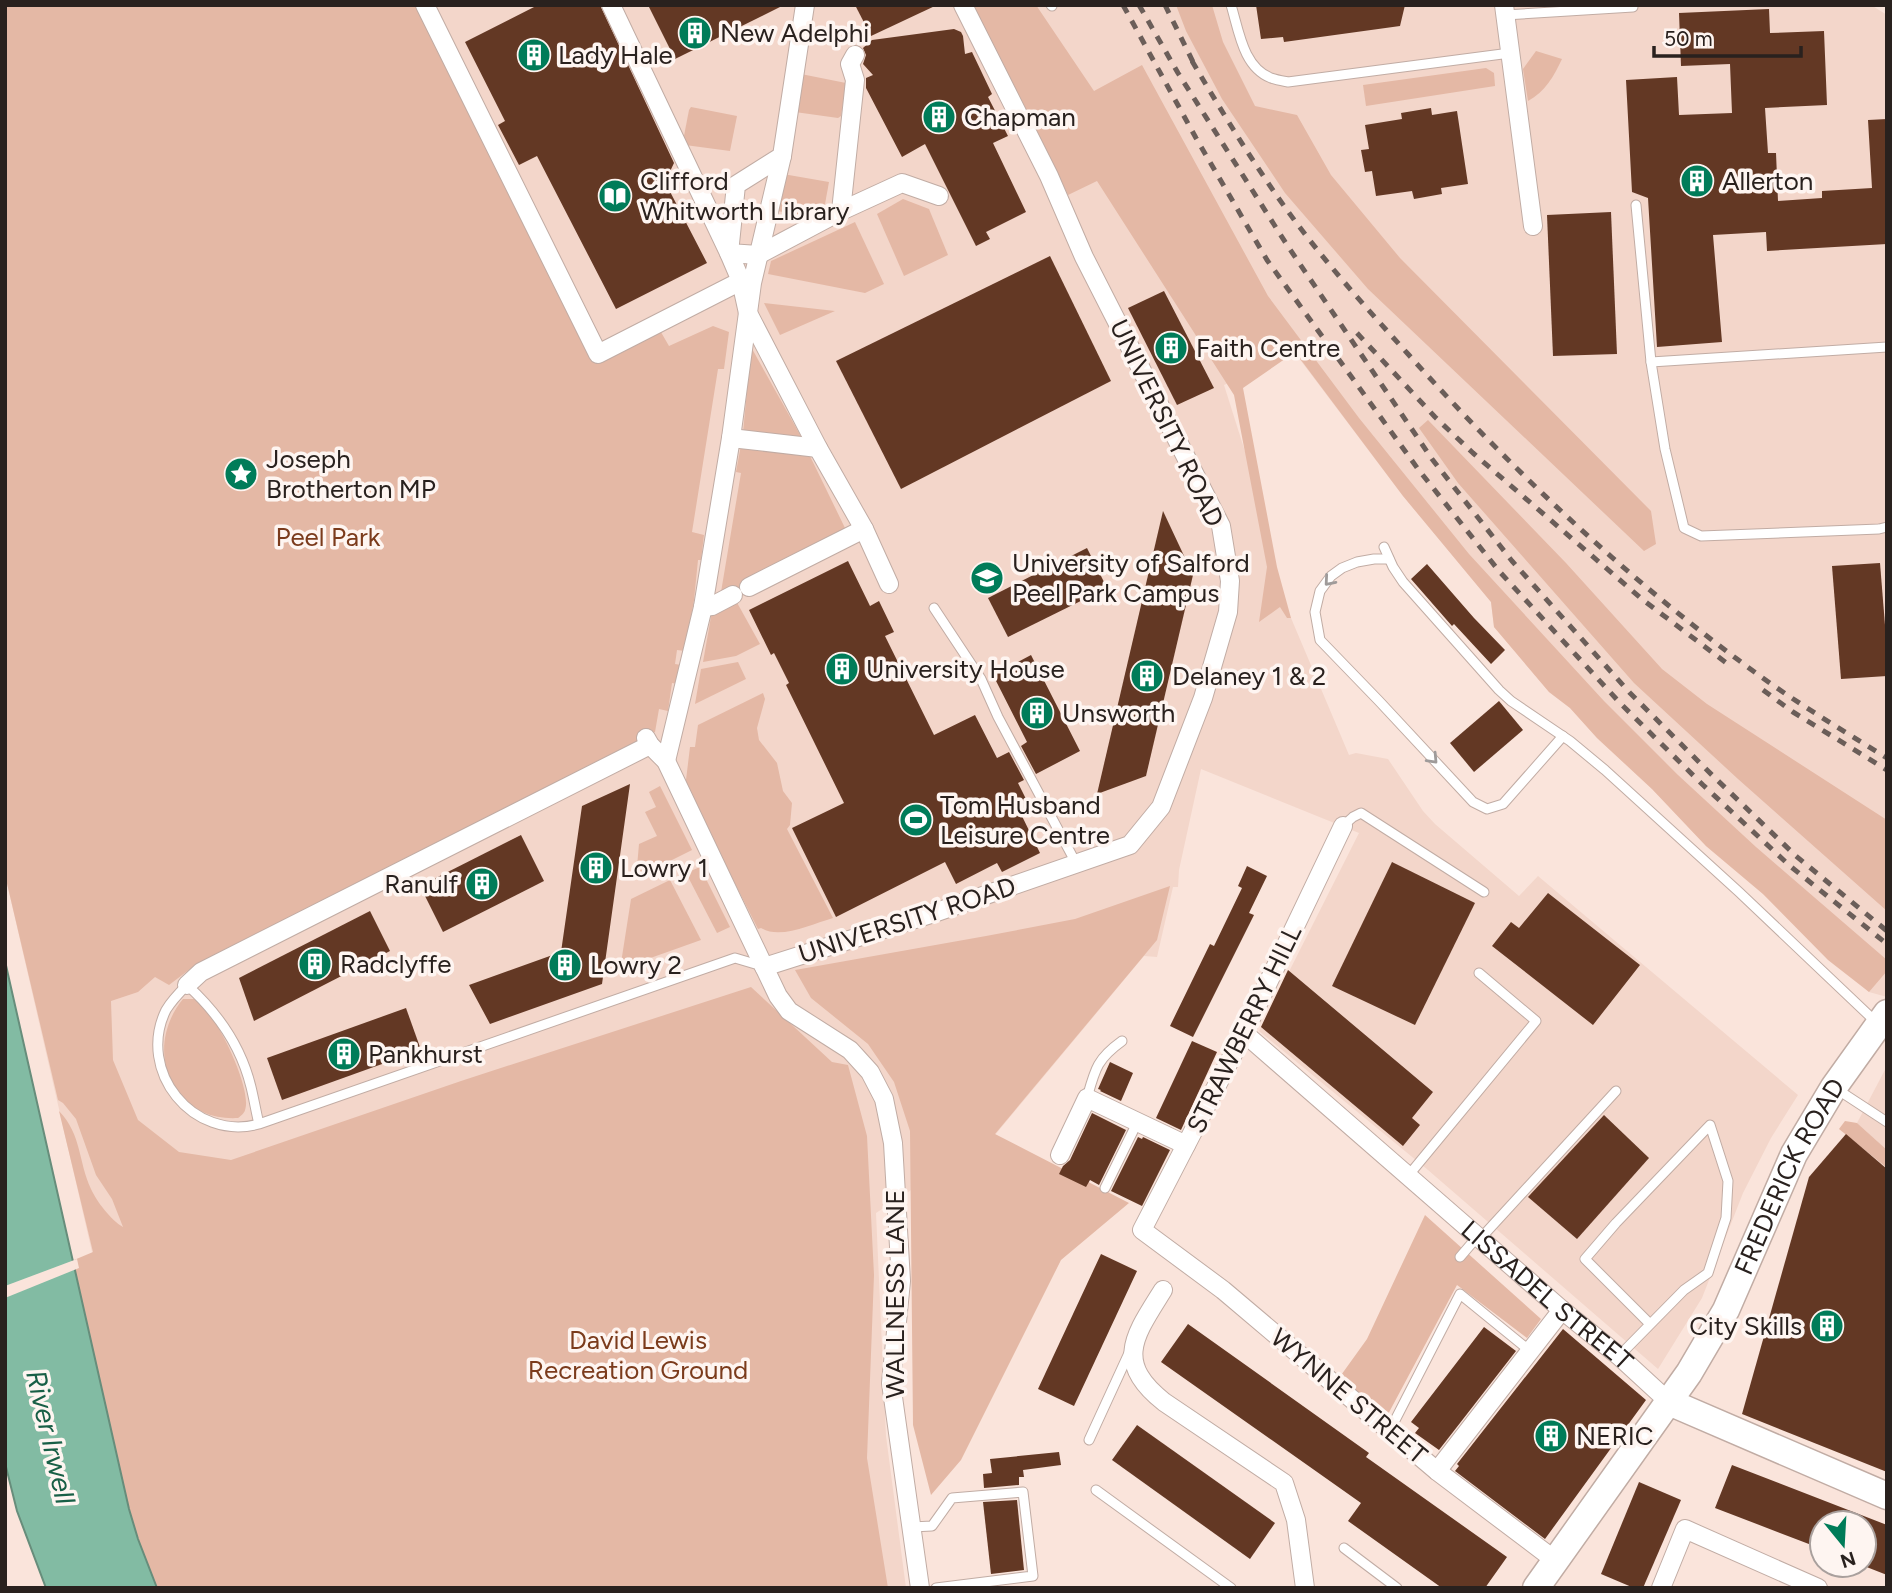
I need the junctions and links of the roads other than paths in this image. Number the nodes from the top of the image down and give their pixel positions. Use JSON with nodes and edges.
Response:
{"nodes":[{"id":1,"x":425,"y":5,"type":"edge"},
{"id":2,"x":611,"y":5,"type":"edge"},
{"id":3,"x":805,"y":5,"type":"edge"},
{"id":4,"x":963,"y":5,"type":"edge"},
{"id":5,"x":1231,"y":5,"type":"edge"},
{"id":6,"x":1633,"y":8,"type":"dead end"},
{"id":7,"x":1505,"y":10,"type":"edge"},
{"id":8,"x":1510,"y":53,"type":"junction"},
{"id":9,"x":855,"y":55,"type":"dead end"},
{"id":10,"x":782,"y":156,"type":"junction"},
{"id":11,"x":939,"y":196,"type":"dead end"},
{"id":12,"x":1636,"y":205,"type":"dead end"},
{"id":13,"x":841,"y":212,"type":"junction"},
{"id":14,"x":1533,"y":226,"type":"dead end"},
{"id":15,"x":729,"y":253,"type":"junction"},
{"id":16,"x":758,"y":254,"type":"junction"},
{"id":17,"x":741,"y":281,"type":"junction"},
{"id":18,"x":748,"y":313,"type":"junction"},
{"id":19,"x":1887,"y":347,"type":"edge"},
{"id":20,"x":1651,"y":362,"type":"junction"},
{"id":21,"x":731,"y":438,"type":"junction"},
{"id":22,"x":818,"y":448,"type":"junction"},
{"id":23,"x":1887,"y":527,"type":"edge"},
{"id":24,"x":864,"y":529,"type":"junction"},
{"id":25,"x":1384,"y":547,"type":"dead end"},
{"id":26,"x":1389,"y":559,"type":"junction"},
{"id":27,"x":889,"y":584,"type":"dead end"},
{"id":28,"x":704,"y":607,"type":"junction"},
{"id":29,"x":934,"y":608,"type":"dead end"},
{"id":30,"x":1563,"y":736,"type":"junction"},
{"id":31,"x":666,"y":761,"type":"junction"},
{"id":32,"x":1343,"y":827,"type":"joint"},
{"id":33,"x":1077,"y":865,"type":"junction"},
{"id":34,"x":1484,"y":892,"type":"dead end"},
{"id":35,"x":764,"y":967,"type":"junction"},
{"id":36,"x":1479,"y":972,"type":"dead end"},
{"id":37,"x":187,"y":985,"type":"junction"},
{"id":38,"x":1883,"y":1018,"type":"edge"},
{"id":39,"x":1244,"y":1033,"type":"junction"},
{"id":40,"x":1122,"y":1041,"type":"dead end"},
{"id":41,"x":1616,"y":1091,"type":"dead end"},
{"id":42,"x":1828,"y":1095,"type":"junction"},
{"id":43,"x":1087,"y":1098,"type":"junction"},
{"id":44,"x":1887,"y":1122,"type":"edge"},
{"id":45,"x":1137,"y":1123,"type":"junction"},
{"id":46,"x":259,"y":1124,"type":"junction"},
{"id":47,"x":1186,"y":1145,"type":"junction"},
{"id":48,"x":1060,"y":1155,"type":"dead end"},
{"id":49,"x":1408,"y":1176,"type":"junction"},
{"id":50,"x":1105,"y":1188,"type":"dead end"},
{"id":51,"x":1142,"y":1230,"type":"joint"},
{"id":52,"x":1479,"y":1238,"type":"junction"},
{"id":53,"x":1461,"y":1257,"type":"dead end"},
{"id":54,"x":1163,"y":1290,"type":"dead end"},
{"id":55,"x":1562,"y":1310,"type":"junction"},
{"id":56,"x":1650,"y":1324,"type":"junction"},
{"id":57,"x":1134,"y":1344,"type":"junction"},
{"id":58,"x":1530,"y":1351,"type":"junction"},
{"id":59,"x":1619,"y":1356,"type":"junction"},
{"id":60,"x":1669,"y":1402,"type":"junction"},
{"id":61,"x":1390,"y":1430,"type":"junction"},
{"id":62,"x":1088,"y":1440,"type":"dead end"},
{"id":63,"x":1437,"y":1471,"type":"junction"},
{"id":64,"x":1096,"y":1490,"type":"dead end"},
{"id":65,"x":1887,"y":1496,"type":"edge"},
{"id":66,"x":912,"y":1527,"type":"junction"},
{"id":67,"x":1345,"y":1548,"type":"dead end"},
{"id":68,"x":1556,"y":1561,"type":"junction"},
{"id":69,"x":1395,"y":1587,"type":"edge"},
{"id":70,"x":920,"y":1588,"type":"edge"},
{"id":71,"x":936,"y":1588,"type":"edge"},
{"id":72,"x":1231,"y":1588,"type":"edge"},
{"id":73,"x":1305,"y":1588,"type":"edge"},
{"id":74,"x":1536,"y":1588,"type":"edge"},
{"id":75,"x":1661,"y":1588,"type":"edge"},
{"id":76,"x":1818,"y":1588,"type":"edge"}],
"edges":[{"from":1,"to":17,"type":"street"},
{"from":2,"to":15,"type":"street"},
{"from":3,"to":10,"type":"street"},
{"from":4,"to":33,"type":"street","name":"UNIVERSITY ROAD"},
{"from":5,"to":8,"type":"lane"},
{"from":6,"to":7,"type":"lane"},
{"from":7,"to":8,"type":"street"},
{"from":8,"to":14,"type":"street"},
{"from":9,"to":13,"type":"street"},
{"from":10,"to":15,"type":"street"},
{"from":10,"to":16,"type":"street"},
{"from":11,"to":13,"type":"street"},
{"from":12,"to":20,"type":"lane"},
{"from":13,"to":16,"type":"street"},
{"from":15,"to":16,"type":"street"},
{"from":15,"to":17,"type":"street"},
{"from":16,"to":18,"type":"street"},
{"from":17,"to":18,"type":"street"},
{"from":18,"to":21,"type":"street"},
{"from":18,"to":22,"type":"street"},
{"from":19,"to":20,"type":"lane"},
{"from":20,"to":23,"type":"lane"},
{"from":21,"to":22,"type":"street"},
{"from":21,"to":28,"type":"street"},
{"from":22,"to":24,"type":"street"},
{"from":24,"to":27,"type":"street"},
{"from":24,"to":28,"type":"street"},
{"from":25,"to":26,"type":"lane"},
{"from":26,"to":30,"type":"lane"},
{"from":26,"to":30,"type":"lane","one_way":true},
{"from":28,"to":31,"type":"street"},
{"from":29,"to":33,"type":"lane"},
{"from":30,"to":38,"type":"lane"},
{"from":31,"to":35,"type":"street","name":"WALLNESS LANE"},
{"from":31,"to":37,"type":"street"},
{"from":32,"to":34,"type":"lane"},
{"from":32,"to":39,"type":"street","name":"STRAWBERRY HILL"},
{"from":33,"to":35,"type":"street","name":"UNIVERSITY ROAD"},
{"from":35,"to":46,"type":"lane"},
{"from":35,"to":66,"type":"street","name":"WALLNESS LANE"},
{"from":36,"to":49,"type":"lane"},
{"from":37,"to":46,"type":"lane"},
{"from":37,"to":46,"type":"lane"},
{"from":38,"to":42,"type":"main road","name":"FREDERICK ROAD"},
{"from":39,"to":47,"type":"street","name":"STRAWBERRY HILL"},
{"from":39,"to":49,"type":"street","name":"LISSADEL STREET"},
{"from":40,"to":43,"type":"lane"},
{"from":41,"to":52,"type":"lane"},
{"from":42,"to":44,"type":"lane"},
{"from":42,"to":60,"type":"main road","name":"FREDERICK ROAD"},
{"from":43,"to":45,"type":"street"},
{"from":43,"to":48,"type":"street"},
{"from":45,"to":47,"type":"street"},
{"from":45,"to":50,"type":"lane"},
{"from":47,"to":51,"type":"street","name":"STRAWBERRY HILL"},
{"from":49,"to":52,"type":"street","name":"LISSADEL STREET"},
{"from":51,"to":61,"type":"street","name":"WYNNE STREET"},
{"from":52,"to":53,"type":"lane"},
{"from":52,"to":55,"type":"street","name":"LISSADEL STREET"},
{"from":54,"to":57,"type":"street"},
{"from":55,"to":58,"type":"street"},
{"from":55,"to":59,"type":"street","name":"LISSADEL STREET"},
{"from":56,"to":56,"type":"lane"},
{"from":56,"to":59,"type":"lane"},
{"from":57,"to":62,"type":"lane"},
{"from":57,"to":73,"type":"street"},
{"from":58,"to":61,"type":"lane"},
{"from":58,"to":63,"type":"street"},
{"from":59,"to":60,"type":"street","name":"LISSADEL STREET"},
{"from":60,"to":65,"type":"main road","name":"LISSADEL STREET"},
{"from":60,"to":68,"type":"main road","name":"FREDERICK ROAD"},
{"from":61,"to":63,"type":"street","name":"WYNNE STREET"},
{"from":63,"to":68,"type":"street","name":"WYNNE STREET"},
{"from":64,"to":72,"type":"lane"},
{"from":66,"to":70,"type":"street","name":"WALLNESS LANE"},
{"from":66,"to":71,"type":"lane"},
{"from":67,"to":69,"type":"lane"},
{"from":68,"to":74,"type":"main road","name":"FREDERICK ROAD"},
{"from":75,"to":76,"type":"street"}]}
